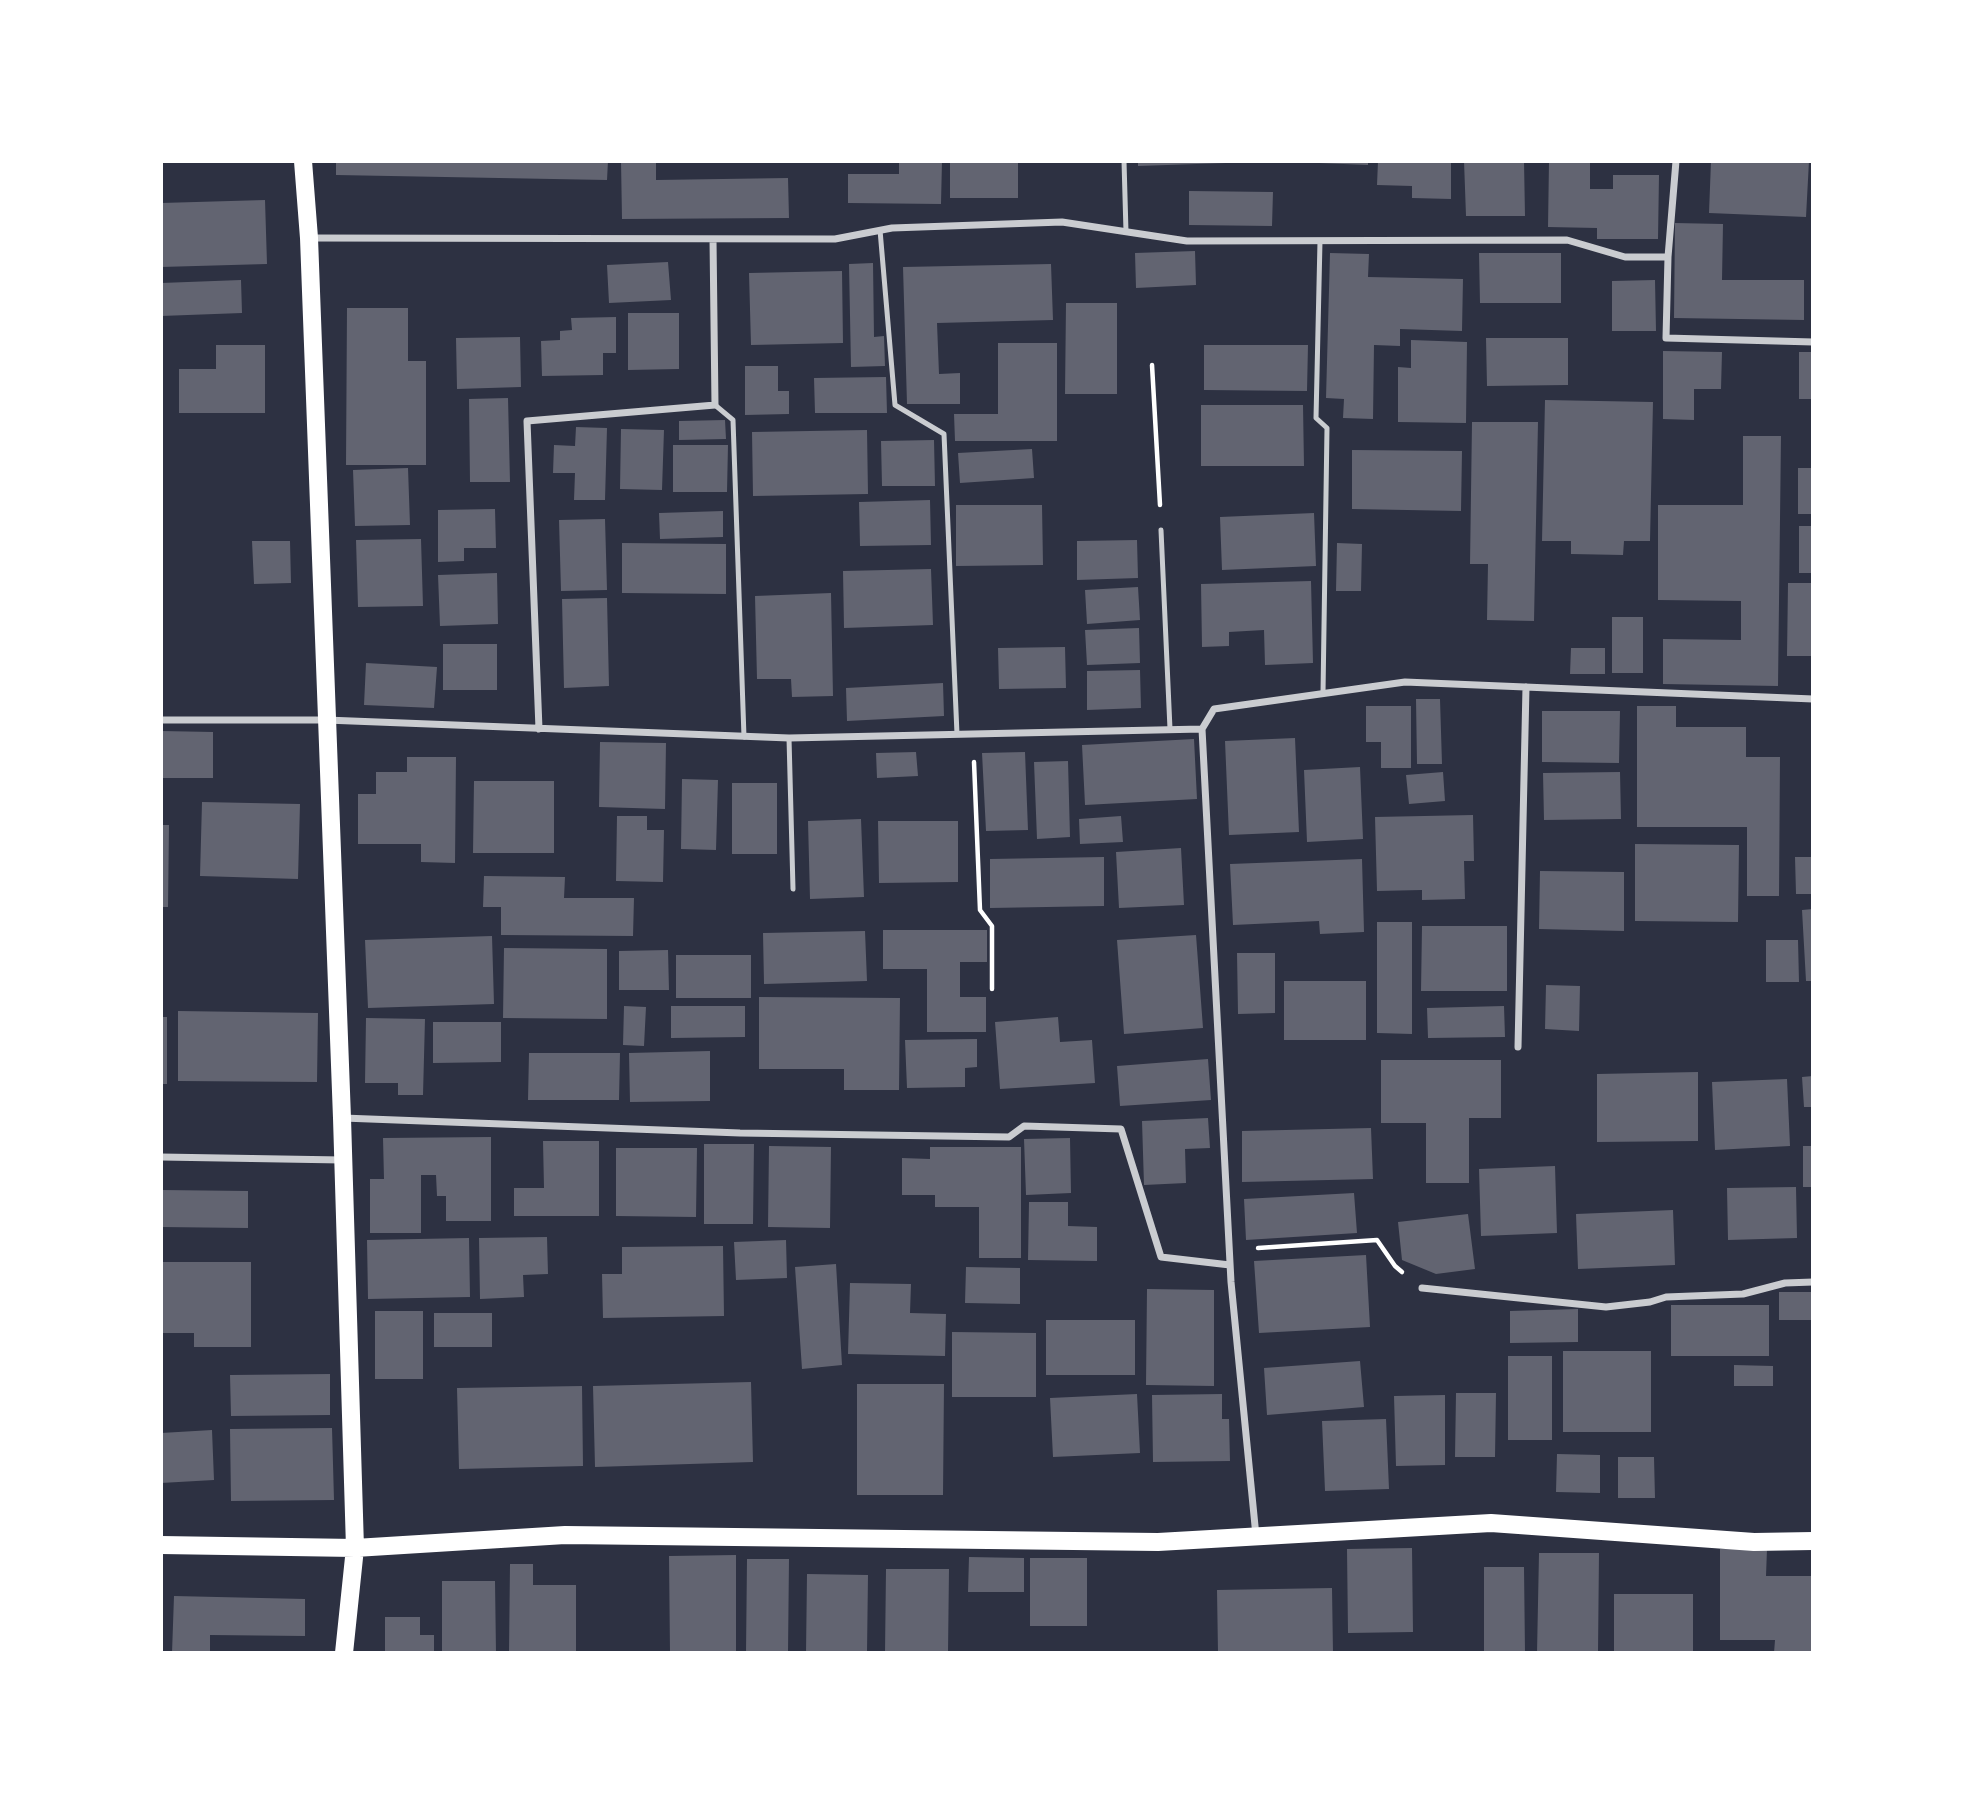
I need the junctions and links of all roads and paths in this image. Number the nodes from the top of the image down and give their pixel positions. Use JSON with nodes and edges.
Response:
{"nodes":[{"id":1,"x":303,"y":161,"type":"edge"},
{"id":2,"x":1124,"y":161,"type":"edge"},
{"id":3,"x":1676,"y":161,"type":"edge"},
{"id":4,"x":880,"y":230,"type":"junction"},
{"id":5,"x":1126,"y":232,"type":"junction"},
{"id":6,"x":309,"y":238,"type":"junction"},
{"id":7,"x":713,"y":239,"type":"junction"},
{"id":8,"x":1320,"y":241,"type":"junction"},
{"id":9,"x":1668,"y":257,"type":"junction"},
{"id":10,"x":1813,"y":342,"type":"edge"},
{"id":11,"x":1152,"y":365,"type":"dead end"},
{"id":12,"x":715,"y":405,"type":"junction"},
{"id":13,"x":1161,"y":530,"type":"joint"},
{"id":14,"x":1526,"y":687,"type":"junction"},
{"id":15,"x":1323,"y":693,"type":"junction"},
{"id":16,"x":1813,"y":699,"type":"edge"},
{"id":17,"x":161,"y":720,"type":"edge"},
{"id":18,"x":326,"y":720,"type":"junction"},
{"id":19,"x":539,"y":729,"type":"junction"},
{"id":20,"x":1170,"y":729,"type":"junction"},
{"id":21,"x":1202,"y":729,"type":"junction"},
{"id":22,"x":957,"y":734,"type":"junction"},
{"id":23,"x":973,"y":734,"type":"junction"},
{"id":24,"x":745,"y":738,"type":"junction"},
{"id":25,"x":789,"y":738,"type":"junction"},
{"id":26,"x":793,"y":890,"type":"dead end"},
{"id":27,"x":992,"y":989,"type":"dead end"},
{"id":28,"x":1518,"y":1047,"type":"dead end"},
{"id":29,"x":342,"y":1118,"type":"junction"},
{"id":30,"x":161,"y":1157,"type":"edge"},
{"id":31,"x":343,"y":1160,"type":"junction"},
{"id":32,"x":1229,"y":1250,"type":"junction"},
{"id":33,"x":1230,"y":1265,"type":"junction"},
{"id":34,"x":1813,"y":1282,"type":"edge"},
{"id":35,"x":1422,"y":1288,"type":"joint"},
{"id":36,"x":1256,"y":1537,"type":"junction"},
{"id":37,"x":1813,"y":1541,"type":"edge"},
{"id":38,"x":161,"y":1545,"type":"edge"},
{"id":39,"x":355,"y":1548,"type":"junction"},
{"id":40,"x":344,"y":1653,"type":"edge"}],
"edges":[{"from":1,"to":6,"type":"main road"},
{"from":2,"to":5,"type":"lane"},
{"from":3,"to":9,"type":"street"},
{"from":4,"to":5,"type":"street"},
{"from":4,"to":7,"type":"street"},
{"from":4,"to":22,"type":"lane"},
{"from":5,"to":8,"type":"street"},
{"from":6,"to":7,"type":"street"},
{"from":6,"to":18,"type":"main road"},
{"from":7,"to":12,"type":"street"},
{"from":8,"to":9,"type":"street"},
{"from":8,"to":15,"type":"lane"},
{"from":9,"to":10,"type":"street"},
{"from":11,"to":13,"type":"path"},
{"from":12,"to":19,"type":"street"},
{"from":12,"to":24,"type":"lane"},
{"from":13,"to":20,"type":"lane"},
{"from":14,"to":15,"type":"street"},
{"from":14,"to":16,"type":"street"},
{"from":14,"to":28,"type":"street"},
{"from":15,"to":21,"type":"street"},
{"from":17,"to":18,"type":"street"},
{"from":18,"to":19,"type":"street"},
{"from":18,"to":29,"type":"main road"},
{"from":19,"to":24,"type":"street"},
{"from":20,"to":21,"type":"street"},
{"from":20,"to":23,"type":"street"},
{"from":21,"to":32,"type":"street"},
{"from":22,"to":23,"type":"street"},
{"from":22,"to":25,"type":"street"},
{"from":23,"to":27,"type":"path"},
{"from":24,"to":25,"type":"street"},
{"from":25,"to":26,"type":"lane"},
{"from":29,"to":31,"type":"main road"},
{"from":29,"to":33,"type":"street"},
{"from":30,"to":31,"type":"street"},
{"from":31,"to":39,"type":"main road"},
{"from":32,"to":33,"type":"street"},
{"from":32,"to":35,"type":"path"},
{"from":33,"to":36,"type":"street"},
{"from":34,"to":35,"type":"street"},
{"from":36,"to":37,"type":"main road"},
{"from":36,"to":39,"type":"main road"},
{"from":38,"to":39,"type":"main road"},
{"from":39,"to":40,"type":"main road"}]}
